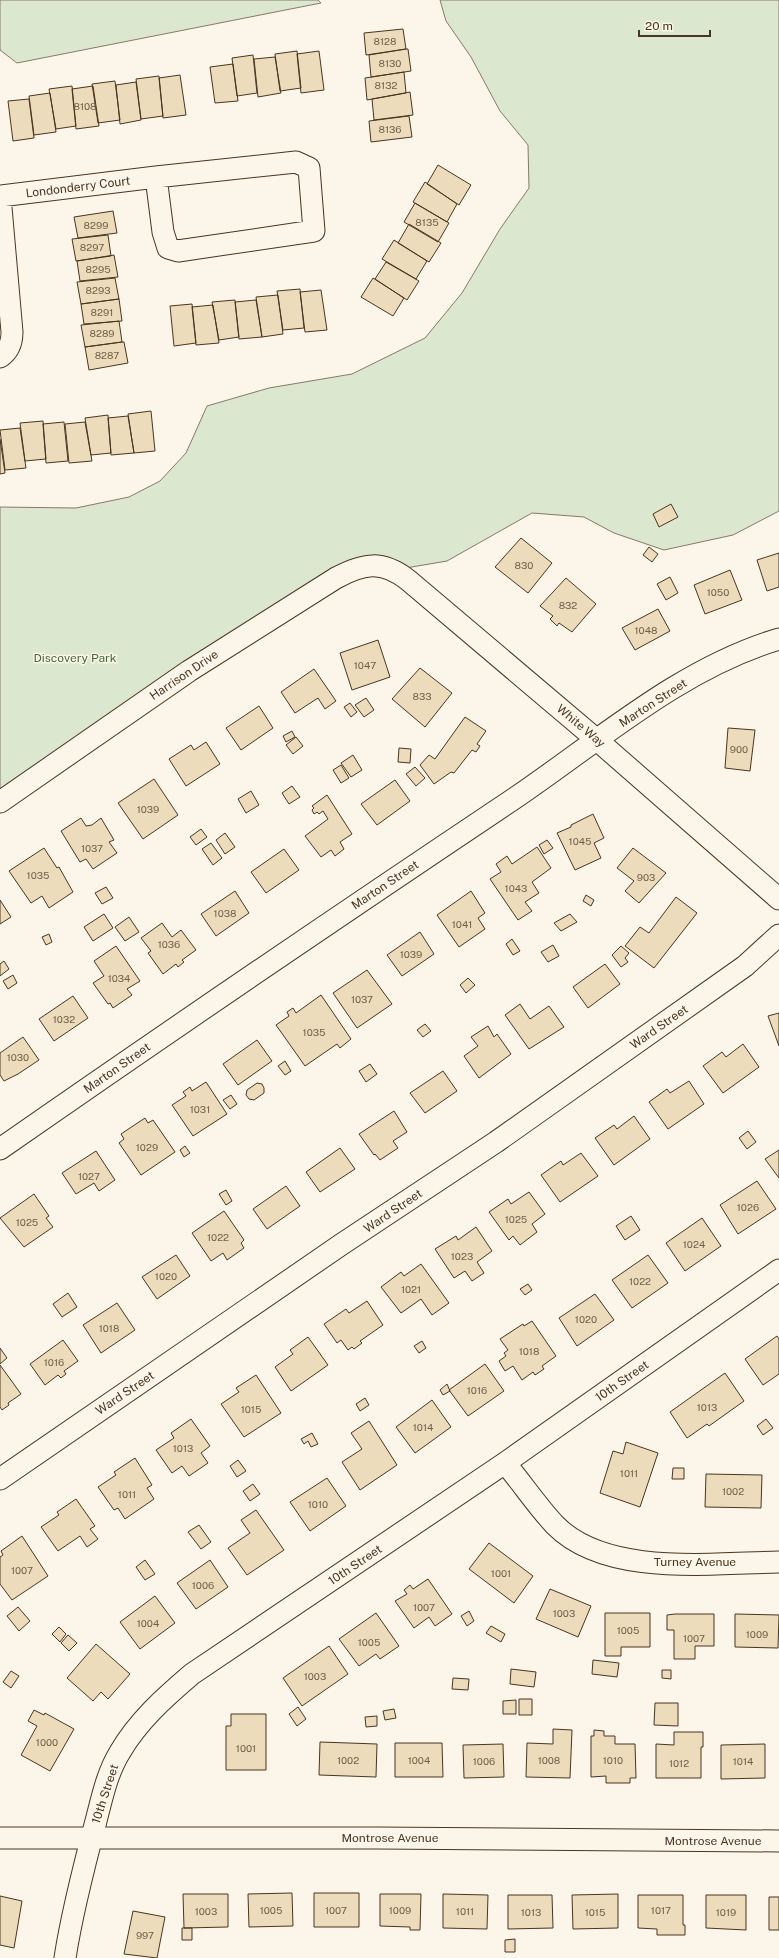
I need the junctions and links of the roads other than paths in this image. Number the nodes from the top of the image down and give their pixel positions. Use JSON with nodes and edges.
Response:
{"nodes":[{"id":1,"x":156,"y":177,"type":"junction"},
{"id":2,"x":0,"y":196,"type":"edge"},
{"id":3,"x":0,"y":357,"type":"edge"},
{"id":4,"x":376,"y":566,"type":"joint"},
{"id":5,"x":779,"y":638,"type":"edge"},
{"id":6,"x":597,"y":740,"type":"junction"},
{"id":7,"x":0,"y":802,"type":"edge"},
{"id":8,"x":779,"y":899,"type":"edge"},
{"id":9,"x":779,"y":935,"type":"edge"},
{"id":10,"x":0,"y":1149,"type":"edge"},
{"id":11,"x":779,"y":1270,"type":"edge"},
{"id":12,"x":505,"y":1463,"type":"junction"},
{"id":13,"x":0,"y":1479,"type":"edge"},
{"id":14,"x":779,"y":1562,"type":"edge"},
{"id":15,"x":0,"y":1838,"type":"edge"},
{"id":16,"x":91,"y":1838,"type":"junction"},
{"id":17,"x":779,"y":1841,"type":"edge"},
{"id":18,"x":65,"y":1958,"type":"edge"}],
"edges":[{"from":1,"to":1,"type":"street","name":"Londonderry Court"},
{"from":1,"to":2,"type":"street","name":"Londonderry Court"},
{"from":2,"to":3,"type":"street","name":"Londonderry Court"},
{"from":4,"to":6,"type":"street","name":"White Way"},
{"from":4,"to":7,"type":"street","name":"Harrison Drive"},
{"from":5,"to":6,"type":"street","name":"Marton Street"},
{"from":6,"to":8,"type":"street","name":"White Way"},
{"from":6,"to":10,"type":"street","name":"Marton Street"},
{"from":9,"to":13,"type":"street","name":"Ward Street"},
{"from":11,"to":12,"type":"street","name":"10th Street"},
{"from":12,"to":14,"type":"street","name":"Turney Avenue"},
{"from":12,"to":16,"type":"street","name":"10th Street"},
{"from":15,"to":16,"type":"street","name":"Montrose Avenue"},
{"from":16,"to":17,"type":"street","name":"Montrose Avenue"},
{"from":16,"to":18,"type":"street","name":"10th Street"}]}
